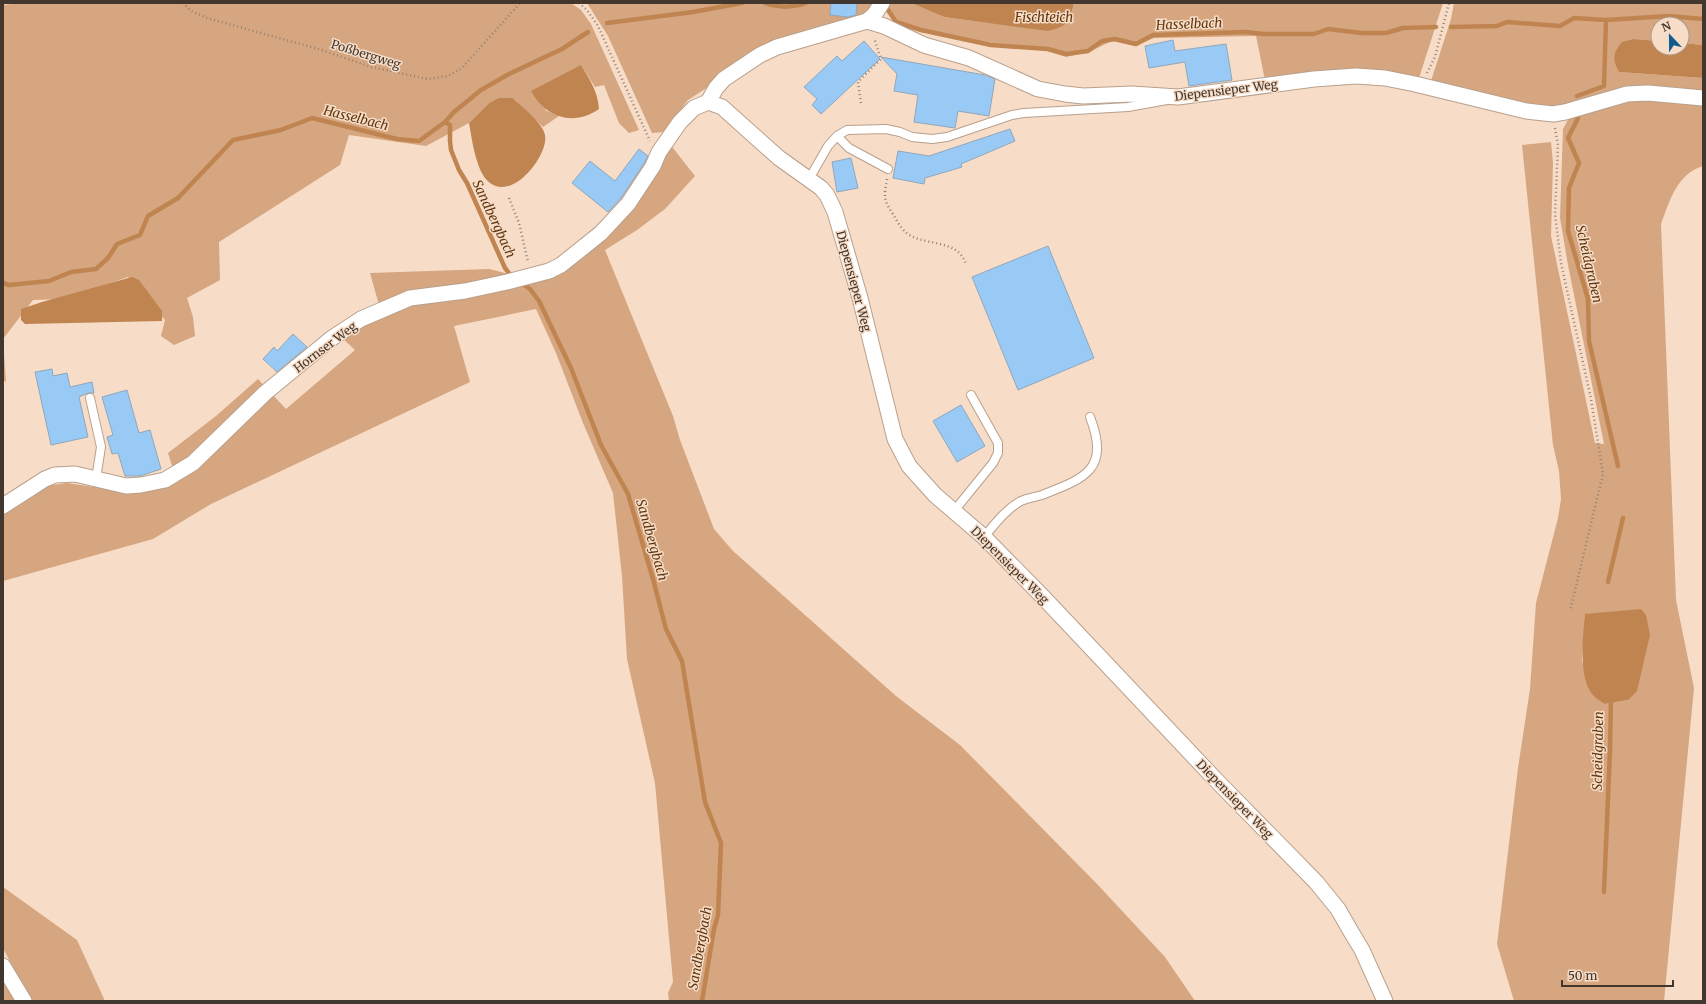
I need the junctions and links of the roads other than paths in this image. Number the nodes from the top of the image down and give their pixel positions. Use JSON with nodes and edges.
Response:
{"nodes":[{"id":1,"x":882,"y":3,"type":"edge"},
{"id":2,"x":867,"y":21,"type":"junction"},
{"id":3,"x":1174,"y":97,"type":"junction"},
{"id":4,"x":1703,"y":98,"type":"edge"},
{"id":5,"x":708,"y":102,"type":"junction"},
{"id":6,"x":837,"y":136,"type":"junction"},
{"id":7,"x":888,"y":170,"type":"road end"},
{"id":8,"x":809,"y":179,"type":"junction"},
{"id":9,"x":971,"y":394,"type":"dead end"},
{"id":10,"x":90,"y":398,"type":"dead end"},
{"id":11,"x":1090,"y":417,"type":"dead end"},
{"id":12,"x":96,"y":479,"type":"junction"},
{"id":13,"x":3,"y":506,"type":"edge"},
{"id":14,"x":954,"y":512,"type":"junction"},
{"id":15,"x":984,"y":537,"type":"junction"},
{"id":16,"x":3,"y":966,"type":"edge"},
{"id":17,"x":24,"y":1001,"type":"edge"},
{"id":18,"x":1385,"y":1001,"type":"edge"}],
"edges":[{"from":1,"to":2,"type":"street"},
{"from":2,"to":3,"type":"street","name":"Diepensieper Weg"},
{"from":2,"to":5,"type":"street"},
{"from":3,"to":4,"type":"street","name":"Diepensieper Weg"},
{"from":3,"to":6,"type":"lane"},
{"from":5,"to":8,"type":"street","name":"Diepensieper Weg"},
{"from":5,"to":12,"type":"street","name":"Hornser Weg"},
{"from":6,"to":7,"type":"lane"},
{"from":6,"to":8,"type":"lane"},
{"from":8,"to":14,"type":"street","name":"Diepensieper Weg"},
{"from":9,"to":14,"type":"lane"},
{"from":10,"to":12,"type":"lane"},
{"from":11,"to":15,"type":"lane"},
{"from":12,"to":13,"type":"street","name":"Hornser Weg"},
{"from":14,"to":15,"type":"street","name":"Diepensieper Weg"},
{"from":15,"to":18,"type":"street","name":"Diepensieper Weg"},
{"from":16,"to":17,"type":"street"}]}
